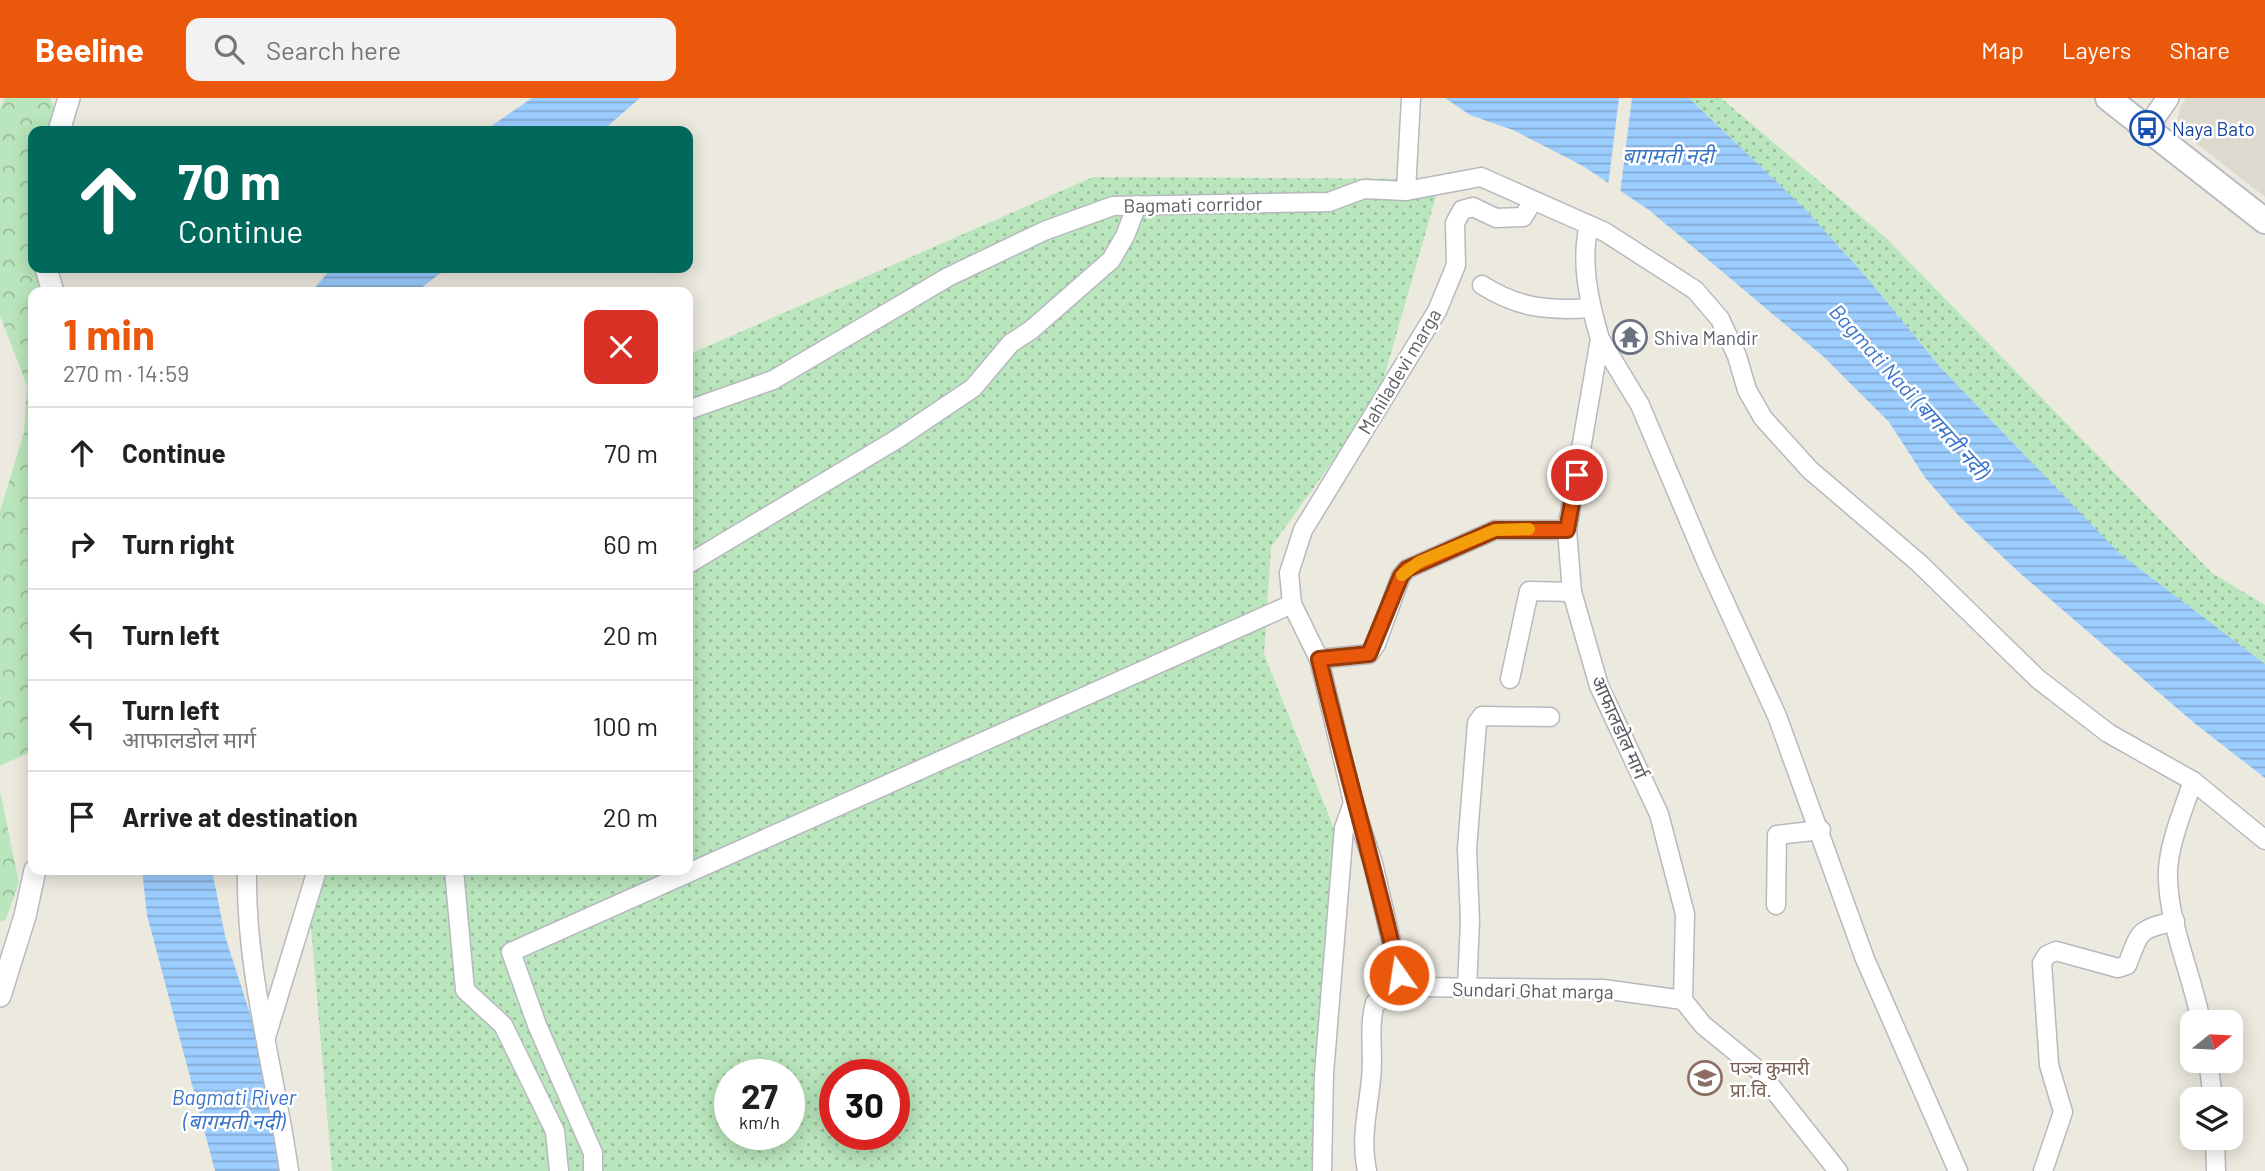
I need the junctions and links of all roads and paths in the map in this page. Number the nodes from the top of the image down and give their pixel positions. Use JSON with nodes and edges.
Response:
{"nodes":[{"id":1,"x":69,"y":98,"type":"edge"},
{"id":2,"x":1411,"y":98,"type":"edge"},
{"id":3,"x":2108,"y":98,"type":"edge"},
{"id":4,"x":2168,"y":98,"type":"edge"},
{"id":5,"x":61,"y":126,"type":"edge"},
{"id":6,"x":2147,"y":128,"type":"junction"},
{"id":7,"x":1406,"y":191,"type":"junction"},
{"id":8,"x":1533,"y":201,"type":"junction"},
{"id":9,"x":1136,"y":205,"type":"junction"},
{"id":10,"x":2265,"y":221,"type":"edge"},
{"id":11,"x":1597,"y":228,"type":"junction"},
{"id":12,"x":1482,"y":285,"type":"dead end"},
{"id":13,"x":1591,"y":308,"type":"junction"},
{"id":14,"x":1600,"y":339,"type":"junction"},
{"id":15,"x":693,"y":408,"type":"edge"},
{"id":16,"x":1567,"y":530,"type":"junction"},
{"id":17,"x":693,"y":561,"type":"edge"},
{"id":18,"x":1572,"y":592,"type":"junction"},
{"id":19,"x":1292,"y":604,"type":"junction"},
{"id":20,"x":1319,"y":659,"type":"junction"},
{"id":21,"x":1510,"y":679,"type":"dead end"},
{"id":22,"x":1550,"y":717,"type":"dead end"},
{"id":23,"x":2193,"y":781,"type":"junction"},
{"id":24,"x":1353,"y":803,"type":"junction"},
{"id":25,"x":1821,"y":830,"type":"junction"},
{"id":26,"x":2265,"y":839,"type":"edge"},
{"id":27,"x":693,"y":870,"type":"edge"},
{"id":28,"x":34,"y":875,"type":"edge"},
{"id":29,"x":247,"y":875,"type":"edge"},
{"id":30,"x":315,"y":875,"type":"edge"},
{"id":31,"x":454,"y":875,"type":"edge"},
{"id":32,"x":682,"y":875,"type":"edge"},
{"id":33,"x":1776,"y":905,"type":"dead end"},
{"id":34,"x":2175,"y":921,"type":"junction"},
{"id":35,"x":1410,"y":987,"type":"junction"},
{"id":36,"x":1467,"y":988,"type":"junction"},
{"id":37,"x":0,"y":996,"type":"edge"},
{"id":38,"x":1683,"y":999,"type":"junction"},
{"id":39,"x":2199,"y":1010,"type":"edge"},
{"id":40,"x":265,"y":1040,"type":"junction"},
{"id":41,"x":2215,"y":1150,"type":"edge"},
{"id":42,"x":289,"y":1171,"type":"edge"},
{"id":43,"x":559,"y":1171,"type":"edge"},
{"id":44,"x":593,"y":1171,"type":"edge"},
{"id":45,"x":1322,"y":1171,"type":"edge"},
{"id":46,"x":1367,"y":1171,"type":"edge"},
{"id":47,"x":1838,"y":1171,"type":"edge"},
{"id":48,"x":1958,"y":1171,"type":"edge"},
{"id":49,"x":2043,"y":1171,"type":"edge"},
{"id":50,"x":2216,"y":1171,"type":"edge"}],
"edges":[{"from":1,"to":5,"type":"street"},
{"from":2,"to":7,"type":"street"},
{"from":3,"to":6,"type":"main road"},
{"from":4,"to":6,"type":"street"},
{"from":6,"to":10,"type":"main road"},
{"from":7,"to":8,"type":"street","name":"Bagmati corridor"},
{"from":7,"to":9,"type":"street","name":"Bagmati corridor"},
{"from":8,"to":11,"type":"street","name":"Bagmati corridor"},
{"from":8,"to":19,"type":"street","name":"Mahiladevi marga"},
{"from":9,"to":15,"type":"street","name":"Bagmati corridor"},
{"from":9,"to":17,"type":"street"},
{"from":11,"to":13,"type":"street","name":"आफालडोल मार्ग"},
{"from":11,"to":23,"type":"street","name":"Bagmati corridor"},
{"from":12,"to":13,"type":"street"},
{"from":13,"to":14,"type":"street","name":"आफालडोल मार्ग"},
{"from":14,"to":16,"type":"street","name":"आफालडोल मार्ग"},
{"from":14,"to":25,"type":"street"},
{"from":16,"to":18,"type":"street","name":"आफालडोल मार्ग"},
{"from":16,"to":20,"type":"street"},
{"from":18,"to":21,"type":"street"},
{"from":18,"to":38,"type":"street","name":"आफालडोल मार्ग"},
{"from":19,"to":20,"type":"street"},
{"from":19,"to":27,"type":"street"},
{"from":20,"to":24,"type":"street"},
{"from":22,"to":36,"type":"street"},
{"from":23,"to":26,"type":"street","name":"Bagmati corridor"},
{"from":23,"to":34,"type":"street"},
{"from":24,"to":35,"type":"street"},
{"from":24,"to":45,"type":"street"},
{"from":25,"to":33,"type":"street"},
{"from":25,"to":48,"type":"street"},
{"from":28,"to":37,"type":"street"},
{"from":29,"to":40,"type":"street"},
{"from":30,"to":40,"type":"street"},
{"from":31,"to":43,"type":"street"},
{"from":32,"to":44,"type":"street"},
{"from":34,"to":39,"type":"street"},
{"from":34,"to":49,"type":"street"},
{"from":35,"to":36,"type":"street","name":"Sundari Ghat marga"},
{"from":35,"to":46,"type":"street"},
{"from":36,"to":38,"type":"street","name":"Sundari Ghat marga"},
{"from":38,"to":47,"type":"street"},
{"from":40,"to":42,"type":"street"},
{"from":41,"to":50,"type":"street"}]}
